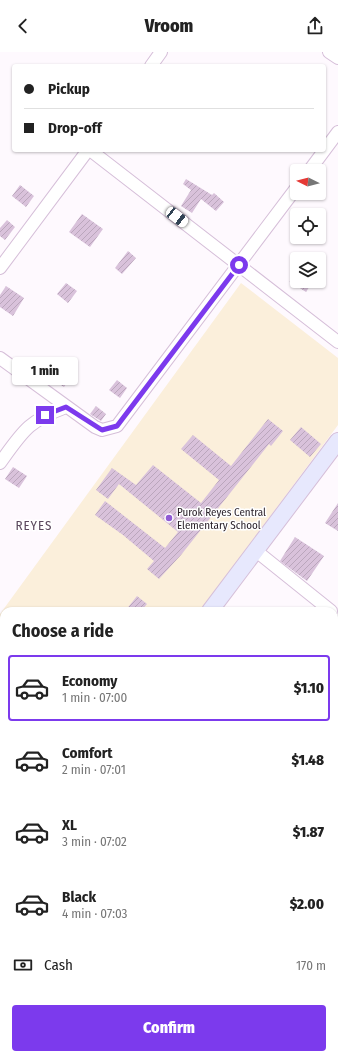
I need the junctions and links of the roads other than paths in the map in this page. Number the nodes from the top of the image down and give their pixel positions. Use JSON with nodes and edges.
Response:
{"nodes":[{"id":1,"x":161,"y":52,"type":"edge"},
{"id":2,"x":329,"y":52,"type":"edge"},
{"id":3,"x":338,"y":58,"type":"edge"},
{"id":4,"x":152,"y":64,"type":"edge"},
{"id":5,"x":338,"y":132,"type":"edge"},
{"id":6,"x":326,"y":148,"type":"edge"},
{"id":7,"x":87,"y":152,"type":"edge"},
{"id":8,"x":92,"y":152,"type":"edge"},
{"id":9,"x":323,"y":152,"type":"edge"},
{"id":10,"x":314,"y":164,"type":"edge"},
{"id":11,"x":290,"y":196,"type":"edge"},
{"id":12,"x":239,"y":265,"type":"junction"},
{"id":13,"x":0,"y":268,"type":"edge"},
{"id":14,"x":338,"y":342,"type":"edge"},
{"id":15,"x":0,"y":358,"type":"edge"},
{"id":16,"x":66,"y":407,"type":"junction"},
{"id":17,"x":338,"y":441,"type":"edge"},
{"id":18,"x":0,"y":463,"type":"edge"},
{"id":19,"x":255,"y":550,"type":"junction"},
{"id":20,"x":213,"y":607,"type":"edge"},
{"id":21,"x":326,"y":607,"type":"edge"}],
"edges":[{"from":1,"to":4,"type":"street"},
{"from":2,"to":3,"type":"street"},
{"from":5,"to":6,"type":"street"},
{"from":7,"to":13,"type":"street"},
{"from":8,"to":12,"type":"street"},
{"from":9,"to":10,"type":"street"},
{"from":11,"to":12,"type":"street"},
{"from":12,"to":14,"type":"street"},
{"from":12,"to":16,"type":"street"},
{"from":15,"to":16,"type":"street"},
{"from":16,"to":18,"type":"street"},
{"from":17,"to":19,"type":"main road"},
{"from":19,"to":20,"type":"main road"},
{"from":19,"to":21,"type":"street"}]}
